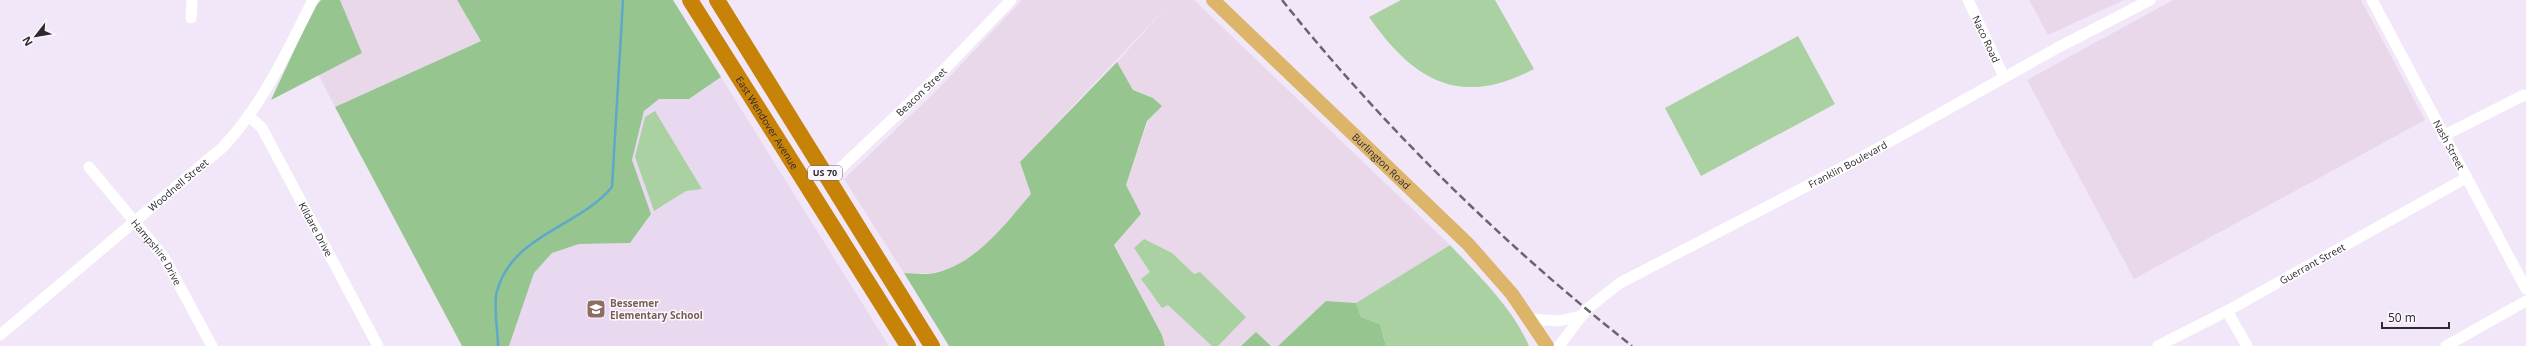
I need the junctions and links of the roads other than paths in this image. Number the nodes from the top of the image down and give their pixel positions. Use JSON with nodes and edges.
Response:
{"nodes":[{"id":1,"x":192,"y":0,"type":"edge"},
{"id":2,"x":313,"y":0,"type":"edge"},
{"id":3,"x":690,"y":0,"type":"edge"},
{"id":4,"x":717,"y":0,"type":"edge"},
{"id":5,"x":1011,"y":0,"type":"edge"},
{"id":6,"x":1213,"y":0,"type":"edge"},
{"id":7,"x":1968,"y":0,"type":"edge"},
{"id":8,"x":2150,"y":0,"type":"edge"},
{"id":9,"x":2372,"y":0,"type":"edge"},
{"id":10,"x":191,"y":18,"type":"dead end"},
{"id":11,"x":2004,"y":77,"type":"junction"},
{"id":12,"x":2524,"y":95,"type":"dead end"},
{"id":13,"x":250,"y":116,"type":"junction"},
{"id":14,"x":2443,"y":136,"type":"junction"},
{"id":15,"x":90,"y":167,"type":"dead end"},
{"id":16,"x":2466,"y":178,"type":"junction"},
{"id":17,"x":829,"y":180,"type":"junction"},
{"id":18,"x":135,"y":221,"type":"junction"},
{"id":19,"x":2526,"y":289,"type":"edge"},
{"id":20,"x":2526,"y":301,"type":"edge"},
{"id":21,"x":2227,"y":310,"type":"junction"},
{"id":22,"x":1581,"y":316,"type":"junction"},
{"id":23,"x":1529,"y":319,"type":"junction"},
{"id":24,"x":896,"y":326,"type":"junction"},
{"id":25,"x":0,"y":335,"type":"edge"},
{"id":26,"x":212,"y":346,"type":"edge"},
{"id":27,"x":378,"y":346,"type":"edge"},
{"id":28,"x":905,"y":346,"type":"edge"},
{"id":29,"x":908,"y":346,"type":"edge"},
{"id":30,"x":932,"y":346,"type":"edge"},
{"id":31,"x":1547,"y":346,"type":"edge"},
{"id":32,"x":1559,"y":346,"type":"edge"},
{"id":33,"x":2158,"y":346,"type":"edge"},
{"id":34,"x":2247,"y":346,"type":"edge"},
{"id":35,"x":2446,"y":346,"type":"edge"}],
"edges":[{"from":1,"to":10,"type":"street"},
{"from":2,"to":13,"type":"street","name":"Woodnell Street"},
{"from":3,"to":24,"type":"highway","name":"East Wendover Avenue","number":"US 70"},
{"from":4,"to":17,"type":"highway","number":"US 70"},
{"from":5,"to":17,"type":"street","name":"Beacon Street"},
{"from":6,"to":23,"type":"main road","name":"Burlington Road"},
{"from":7,"to":11,"type":"street","name":"Naco Road"},
{"from":8,"to":11,"type":"street","name":"Franklin Boulevard"},
{"from":9,"to":14,"type":"street","name":"Nash Street"},
{"from":11,"to":22,"type":"street","name":"Franklin Boulevard"},
{"from":12,"to":14,"type":"street"},
{"from":13,"to":18,"type":"street","name":"Woodnell Street"},
{"from":13,"to":27,"type":"street","name":"Kildare Drive"},
{"from":14,"to":16,"type":"street","name":"Nash Street"},
{"from":15,"to":18,"type":"street","name":"Hampshire Drive"},
{"from":16,"to":19,"type":"street","name":"Nash Street"},
{"from":16,"to":21,"type":"street","name":"Guerrant Street"},
{"from":17,"to":30,"type":"highway","number":"US 70"},
{"from":18,"to":25,"type":"street","name":"Woodnell Street"},
{"from":18,"to":26,"type":"street","name":"Hampshire Drive"},
{"from":20,"to":35,"type":"street"},
{"from":21,"to":33,"type":"street","name":"Guerrant Street"},
{"from":21,"to":34,"type":"street"},
{"from":22,"to":23,"type":"street"},
{"from":22,"to":32,"type":"street","name":"Franklin Boulevard"},
{"from":23,"to":31,"type":"main road","name":"Burlington Road"},
{"from":24,"to":28,"type":"highway"},
{"from":24,"to":29,"type":"highway","name":"East Wendover Avenue","number":"US 70"}]}
